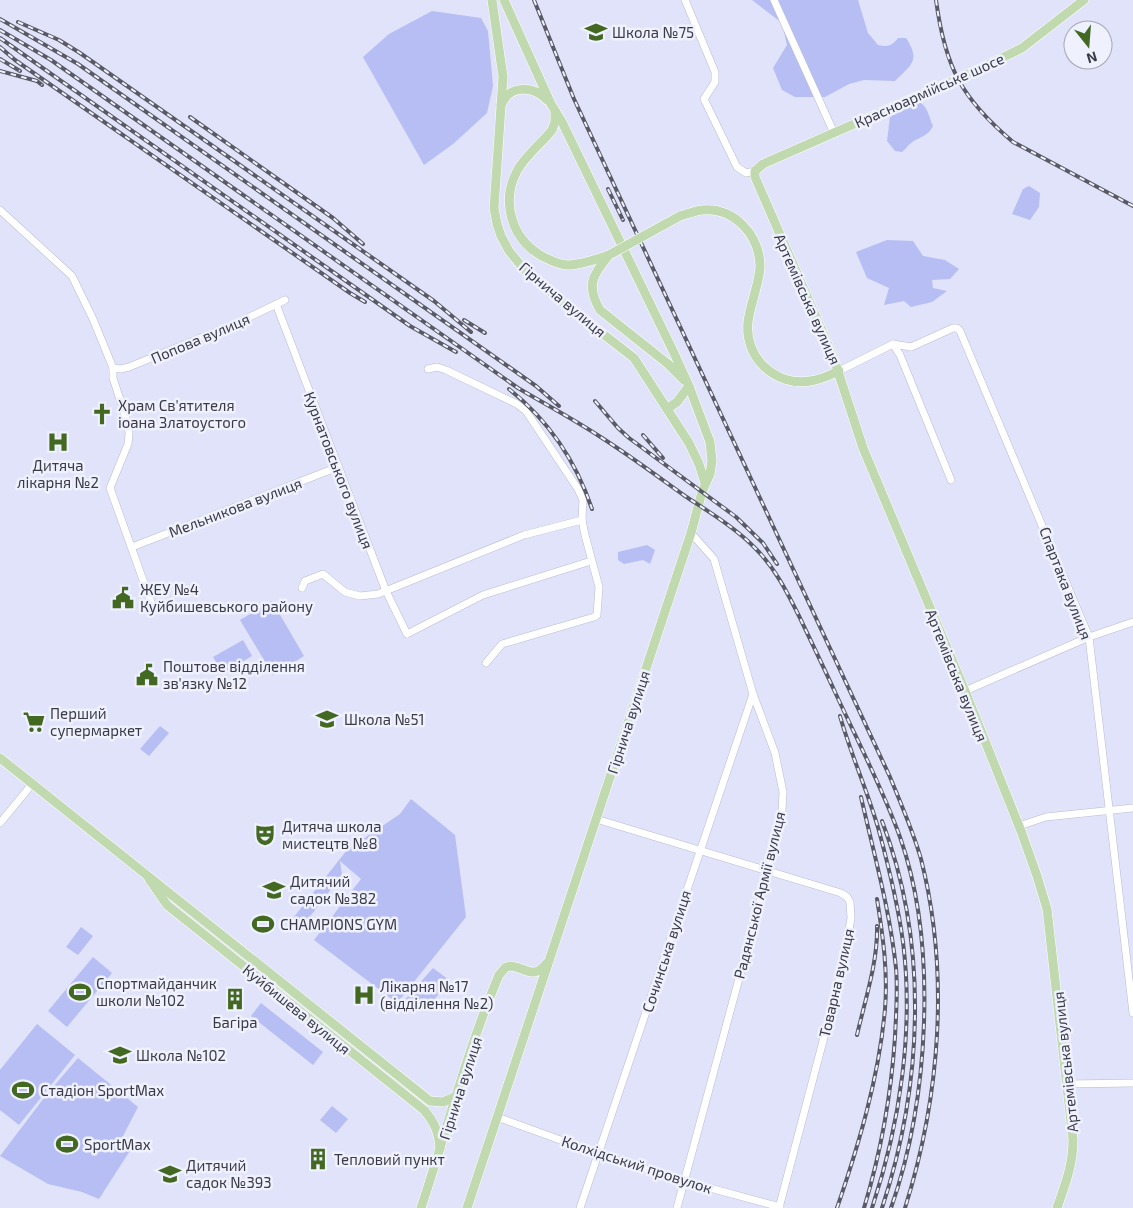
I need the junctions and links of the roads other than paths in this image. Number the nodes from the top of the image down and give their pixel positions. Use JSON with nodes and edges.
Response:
{"nodes":[{"id":1,"x":492,"y":0,"type":"edge"},
{"id":2,"x":504,"y":0,"type":"edge"},
{"id":3,"x":685,"y":0,"type":"edge"},
{"id":4,"x":774,"y":0,"type":"edge"},
{"id":5,"x":1084,"y":0,"type":"edge"},
{"id":6,"x":553,"y":107,"type":"junction"},
{"id":7,"x":500,"y":108,"type":"junction"},
{"id":8,"x":834,"y":133,"type":"junction"},
{"id":9,"x":755,"y":171,"type":"junction"},
{"id":10,"x":0,"y":210,"type":"edge"},
{"id":11,"x":610,"y":255,"type":"junction"},
{"id":12,"x":285,"y":300,"type":"dead end"},
{"id":13,"x":276,"y":304,"type":"junction"},
{"id":14,"x":893,"y":344,"type":"junction"},
{"id":15,"x":113,"y":368,"type":"junction"},
{"id":16,"x":428,"y":368,"type":"dead end"},
{"id":17,"x":839,"y":372,"type":"junction"},
{"id":18,"x":689,"y":386,"type":"junction"},
{"id":19,"x":667,"y":409,"type":"junction"},
{"id":20,"x":338,"y":467,"type":"junction"},
{"id":21,"x":951,"y":480,"type":"dead end"},
{"id":22,"x":706,"y":483,"type":"junction"},
{"id":23,"x":582,"y":520,"type":"junction"},
{"id":24,"x":691,"y":533,"type":"junction"},
{"id":25,"x":132,"y":547,"type":"junction"},
{"id":26,"x":591,"y":561,"type":"junction"},
{"id":27,"x":302,"y":588,"type":"dead end"},
{"id":28,"x":386,"y":591,"type":"junction"},
{"id":29,"x":152,"y":605,"type":"dead end"},
{"id":30,"x":1133,"y":622,"type":"edge"},
{"id":31,"x":1089,"y":637,"type":"junction"},
{"id":32,"x":486,"y":663,"type":"dead end"},
{"id":33,"x":964,"y":691,"type":"junction"},
{"id":34,"x":753,"y":694,"type":"junction"},
{"id":35,"x":0,"y":758,"type":"edge"},
{"id":36,"x":33,"y":783,"type":"junction"},
{"id":37,"x":1133,"y":808,"type":"edge"},
{"id":38,"x":1109,"y":811,"type":"junction"},
{"id":39,"x":596,"y":819,"type":"junction"},
{"id":40,"x":0,"y":823,"type":"edge"},
{"id":41,"x":1019,"y":826,"type":"junction"},
{"id":42,"x":700,"y":851,"type":"junction"},
{"id":43,"x":768,"y":871,"type":"junction"},
{"id":44,"x":144,"y":873,"type":"junction"},
{"id":45,"x":175,"y":896,"type":"junction"},
{"id":46,"x":167,"y":905,"type":"junction"},
{"id":47,"x":548,"y":961,"type":"junction"},
{"id":48,"x":530,"y":972,"type":"junction"},
{"id":49,"x":539,"y":990,"type":"junction"},
{"id":50,"x":1133,"y":1013,"type":"edge"},
{"id":51,"x":1133,"y":1083,"type":"edge"},
{"id":52,"x":1068,"y":1084,"type":"junction"},
{"id":53,"x":455,"y":1097,"type":"junction"},
{"id":54,"x":430,"y":1101,"type":"junction"},
{"id":55,"x":424,"y":1110,"type":"junction"},
{"id":56,"x":497,"y":1116,"type":"junction"},
{"id":57,"x":440,"y":1149,"type":"junction"},
{"id":58,"x":599,"y":1154,"type":"junction"},
{"id":59,"x":684,"y":1181,"type":"junction"},
{"id":60,"x":780,"y":1207,"type":"edge"},
{"id":61,"x":421,"y":1208,"type":"edge"},
{"id":62,"x":466,"y":1208,"type":"edge"},
{"id":63,"x":580,"y":1208,"type":"edge"},
{"id":64,"x":677,"y":1208,"type":"edge"},
{"id":65,"x":1057,"y":1208,"type":"edge"}],
"edges":[{"from":1,"to":7,"type":"main road","name":"Гірнича вулиця"},
{"from":2,"to":6,"type":"main road","name":"Гірнича вулиця"},
{"from":3,"to":9,"type":"street"},
{"from":4,"to":8,"type":"street"},
{"from":5,"to":8,"type":"main road","name":"Красноармійське шосе"},
{"from":6,"to":7,"type":"main road"},
{"from":6,"to":11,"type":"main road"},
{"from":6,"to":18,"type":"main road","name":"Гірнича вулиця"},
{"from":7,"to":19,"type":"main road","name":"Гірнича вулиця"},
{"from":8,"to":9,"type":"main road","name":"Красноармійське шосе"},
{"from":9,"to":17,"type":"main road","name":"Артемівська вулиця"},
{"from":10,"to":15,"type":"street"},
{"from":11,"to":17,"type":"main road","bridge":true},
{"from":11,"to":18,"type":"main road"},
{"from":12,"to":13,"type":"street","name":"Попова вулиця"},
{"from":13,"to":15,"type":"street","name":"Попова вулиця"},
{"from":13,"to":20,"type":"street","name":"Курнатовського вулиця"},
{"from":14,"to":17,"type":"street","name":"Спартака вулиця"},
{"from":14,"to":21,"type":"street"},
{"from":14,"to":31,"type":"street","name":"Спартака вулиця"},
{"from":15,"to":25,"type":"street"},
{"from":16,"to":23,"type":"street"},
{"from":17,"to":33,"type":"main road","name":"Артемівська вулиця"},
{"from":18,"to":19,"type":"main road"},
{"from":18,"to":22,"type":"main road","name":"Гірнича вулиця"},
{"from":19,"to":22,"type":"main road","name":"Гірнича вулиця"},
{"from":20,"to":25,"type":"street","name":"Мельникова вулиця"},
{"from":20,"to":28,"type":"street","name":"Курнатовського вулиця"},
{"from":22,"to":24,"type":"main road","name":"Гірнича вулиця"},
{"from":23,"to":26,"type":"street"},
{"from":23,"to":28,"type":"street"},
{"from":24,"to":34,"type":"street","name":"Радянської Армії вулиця"},
{"from":24,"to":39,"type":"main road","name":"Гірнича вулиця"},
{"from":25,"to":29,"type":"street"},
{"from":26,"to":28,"type":"street","name":"Курнатовського вулиця"},
{"from":26,"to":32,"type":"street"},
{"from":27,"to":28,"type":"street"},
{"from":30,"to":31,"type":"street"},
{"from":31,"to":33,"type":"street"},
{"from":31,"to":38,"type":"street","name":"Спартака вулиця"},
{"from":33,"to":41,"type":"main road","name":"Артемівська вулиця"},
{"from":34,"to":42,"type":"street","name":"Сочинська вулиця"},
{"from":34,"to":43,"type":"street","name":"Радянської Армії вулиця"},
{"from":35,"to":36,"type":"main road","name":"Куйбишева вулиця"},
{"from":36,"to":40,"type":"street"},
{"from":36,"to":44,"type":"main road","name":"Куйбишева вулиця"},
{"from":37,"to":38,"type":"street"},
{"from":38,"to":41,"type":"street"},
{"from":38,"to":50,"type":"street","name":"Спартака вулиця"},
{"from":39,"to":42,"type":"street","name":"Товарна вулиця"},
{"from":39,"to":47,"type":"main road","name":"Гірнича вулиця"},
{"from":41,"to":52,"type":"main road","name":"Артемівська вулиця"},
{"from":42,"to":43,"type":"street","name":"Товарна вулиця"},
{"from":42,"to":58,"type":"street","name":"Сочинська вулиця"},
{"from":43,"to":59,"type":"street","name":"Радянської Армії вулиця"},
{"from":43,"to":60,"type":"street","name":"Товарна вулиця"},
{"from":44,"to":45,"type":"main road","name":"Куйбишева вулиця"},
{"from":44,"to":46,"type":"main road","name":"Куйбишева вулиця"},
{"from":45,"to":46,"type":"main road"},
{"from":45,"to":54,"type":"main road","name":"Куйбишева вулиця"},
{"from":46,"to":55,"type":"main road","name":"Куйбишева вулиця"},
{"from":47,"to":48,"type":"main road"},
{"from":47,"to":49,"type":"main road","name":"Гірнича вулиця"},
{"from":48,"to":49,"type":"main road"},
{"from":48,"to":53,"type":"main road","name":"Гірнича вулиця"},
{"from":49,"to":56,"type":"main road","name":"Гірнича вулиця"},
{"from":51,"to":52,"type":"street"},
{"from":52,"to":65,"type":"main road","name":"Артемівська вулиця"},
{"from":53,"to":54,"type":"main road"},
{"from":53,"to":57,"type":"main road","name":"Гірнича вулиця"},
{"from":54,"to":55,"type":"main road"},
{"from":55,"to":57,"type":"main road","name":"Куйбишева вулиця"},
{"from":56,"to":58,"type":"street","name":"Колхідський провулок"},
{"from":56,"to":62,"type":"main road","name":"Гірнича вулиця"},
{"from":57,"to":61,"type":"main road","name":"Гірнича вулиця"},
{"from":58,"to":59,"type":"street","name":"Колхідський провулок"},
{"from":58,"to":63,"type":"street","name":"Сочинська вулиця"},
{"from":59,"to":60,"type":"street","name":"Колхідський провулок"},
{"from":59,"to":64,"type":"street","name":"Радянської Армії вулиця"}]}
